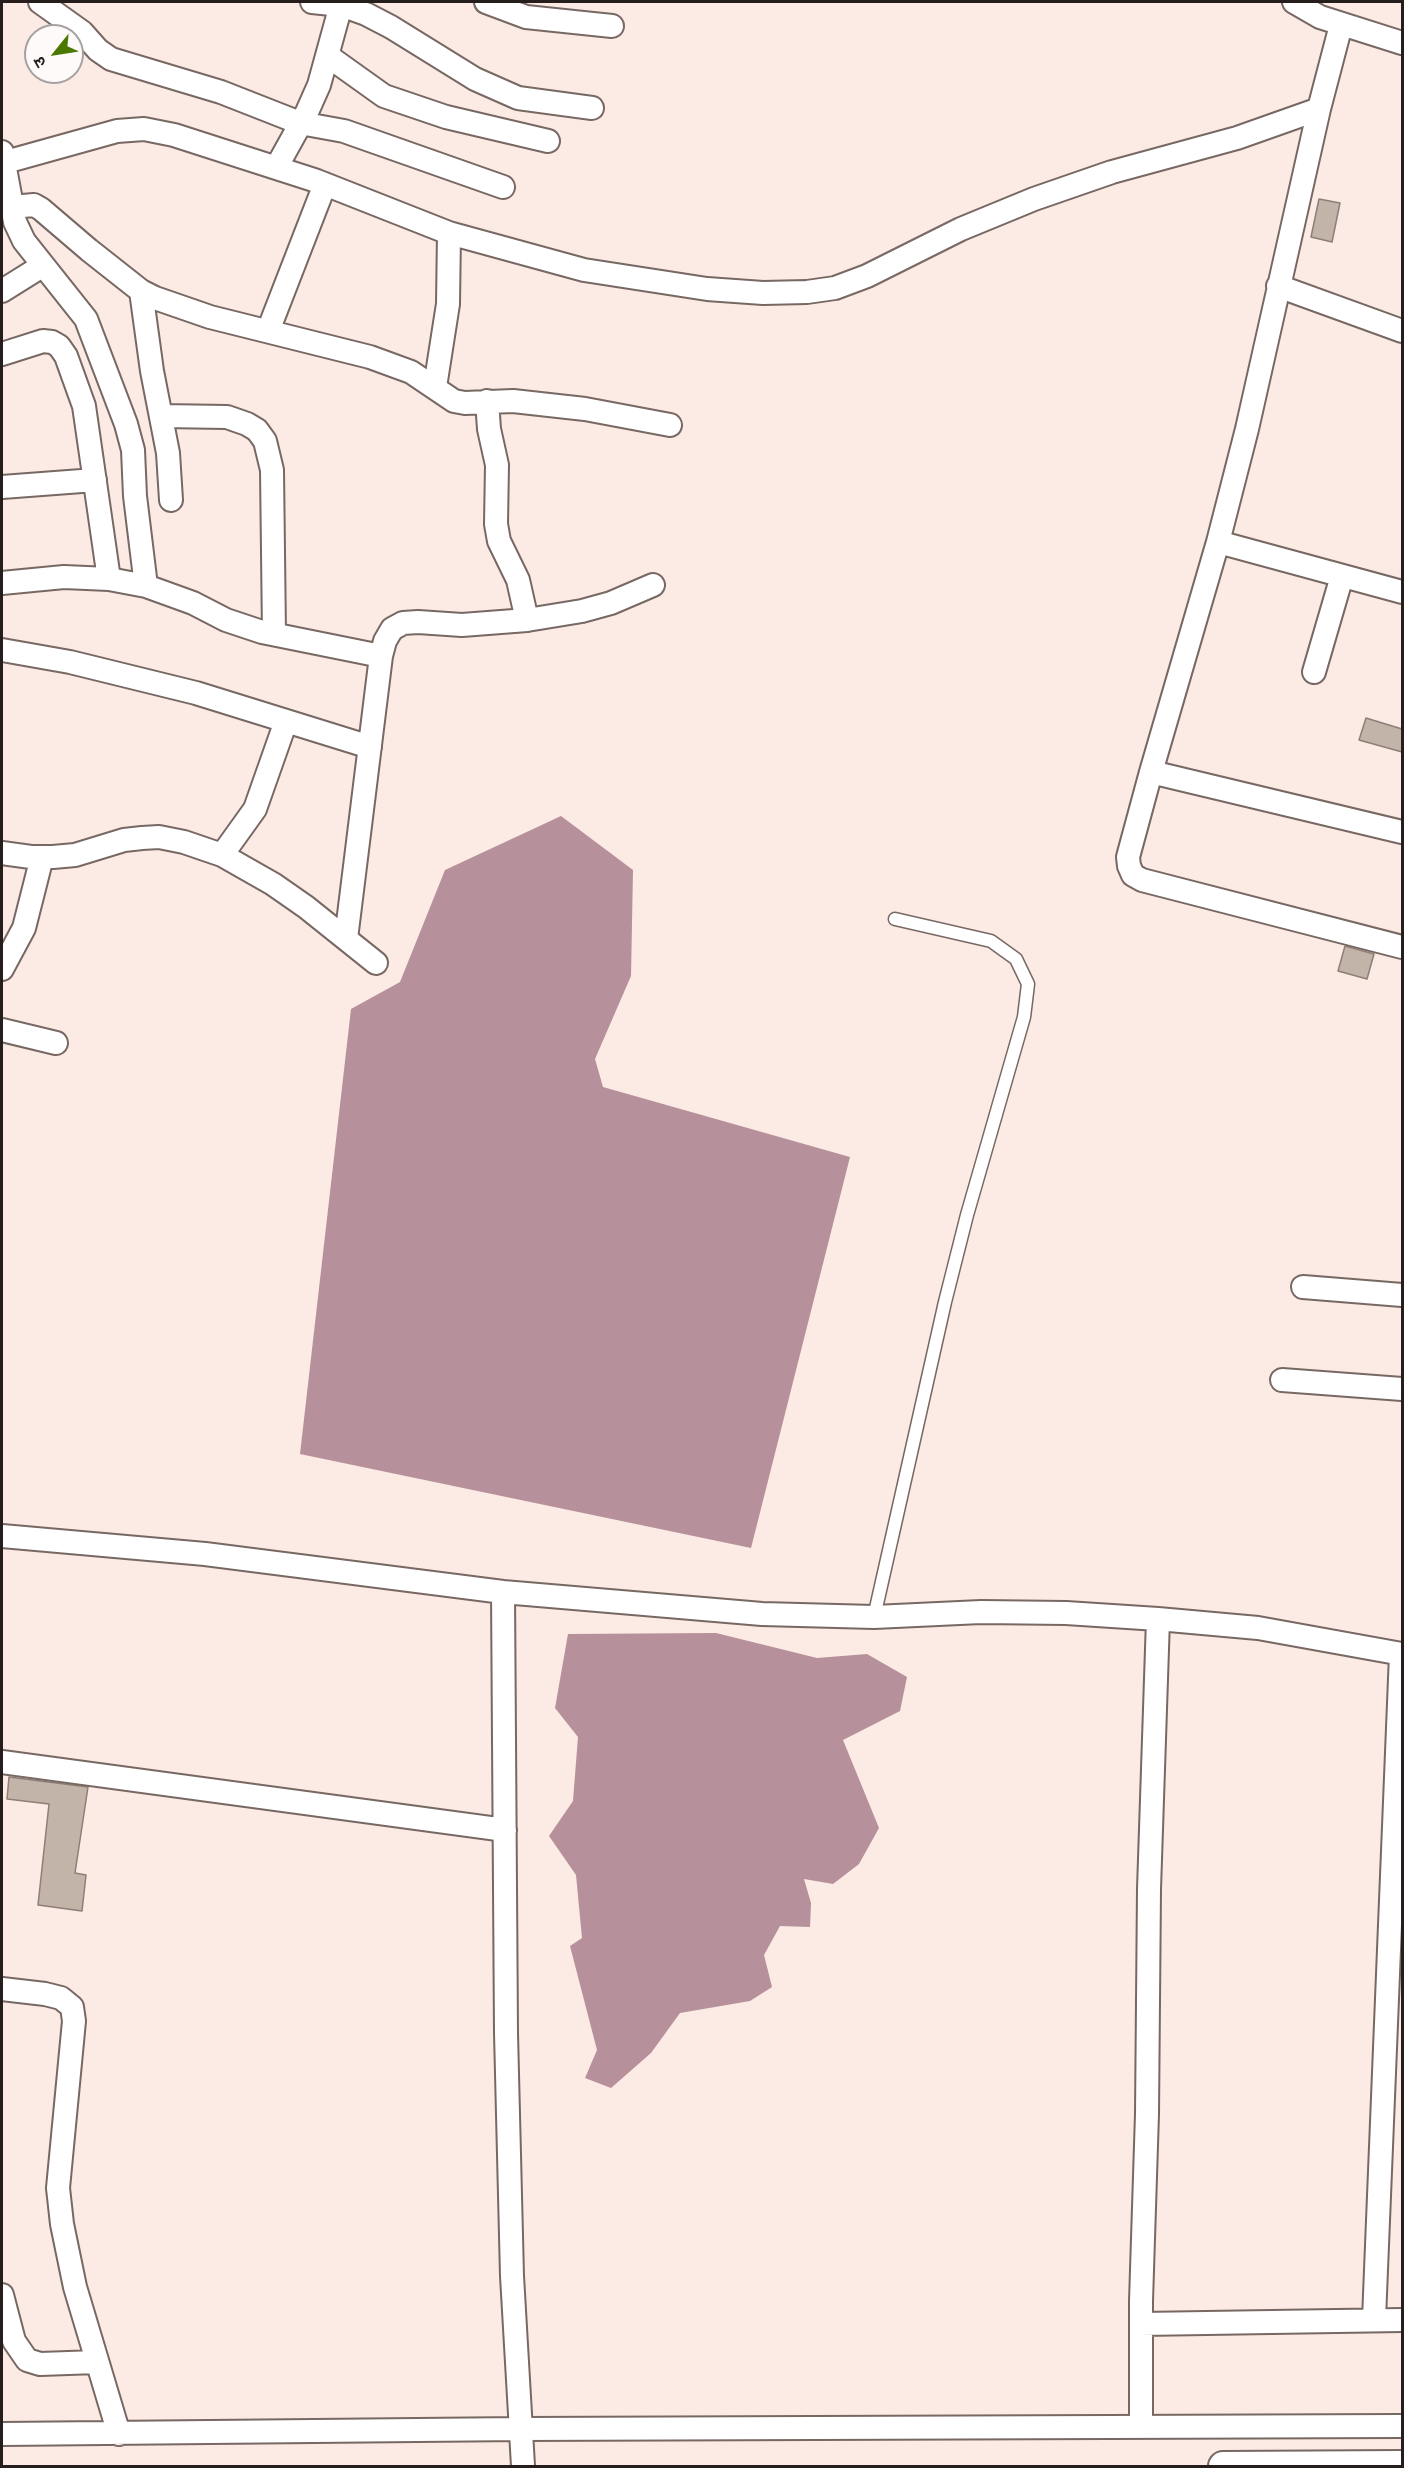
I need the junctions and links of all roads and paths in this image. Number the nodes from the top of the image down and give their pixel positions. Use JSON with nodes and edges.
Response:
{"nodes":[{"id":1,"x":40,"y":2,"type":"edge"},
{"id":2,"x":312,"y":2,"type":"edge"},
{"id":3,"x":486,"y":2,"type":"edge"},
{"id":4,"x":1294,"y":2,"type":"edge"},
{"id":5,"x":347,"y":3,"type":"edge"},
{"id":6,"x":1341,"y":25,"type":"junction"},
{"id":7,"x":612,"y":26,"type":"dead end"},
{"id":8,"x":1402,"y":43,"type":"edge"},
{"id":9,"x":328,"y":56,"type":"junction"},
{"id":10,"x":592,"y":108,"type":"dead end"},
{"id":11,"x":1319,"y":109,"type":"junction"},
{"id":12,"x":300,"y":123,"type":"junction"},
{"id":13,"x":548,"y":141,"type":"dead end"},
{"id":14,"x":3,"y":159,"type":"edge"},
{"id":15,"x":276,"y":168,"type":"junction"},
{"id":16,"x":325,"y":184,"type":"junction"},
{"id":17,"x":502,"y":187,"type":"dead end"},
{"id":18,"x":11,"y":207,"type":"junction"},
{"id":19,"x":449,"y":233,"type":"junction"},
{"id":20,"x":42,"y":266,"type":"junction"},
{"id":21,"x":1278,"y":286,"type":"junction"},
{"id":22,"x":2,"y":291,"type":"edge"},
{"id":23,"x":141,"y":291,"type":"junction"},
{"id":24,"x":268,"y":331,"type":"junction"},
{"id":25,"x":1402,"y":331,"type":"edge"},
{"id":26,"x":2,"y":354,"type":"edge"},
{"id":27,"x":435,"y":387,"type":"junction"},
{"id":28,"x":487,"y":401,"type":"junction"},
{"id":29,"x":161,"y":416,"type":"junction"},
{"id":30,"x":670,"y":425,"type":"dead end"},
{"id":31,"x":95,"y":480,"type":"junction"},
{"id":32,"x":2,"y":487,"type":"edge"},
{"id":33,"x":171,"y":500,"type":"dead end"},
{"id":34,"x":1218,"y":542,"type":"junction"},
{"id":35,"x":1342,"y":576,"type":"junction"},
{"id":36,"x":109,"y":579,"type":"junction"},
{"id":37,"x":2,"y":583,"type":"edge"},
{"id":38,"x":654,"y":585,"type":"dead end"},
{"id":39,"x":146,"y":586,"type":"junction"},
{"id":40,"x":1402,"y":592,"type":"edge"},
{"id":41,"x":527,"y":620,"type":"junction"},
{"id":42,"x":274,"y":634,"type":"junction"},
{"id":43,"x":2,"y":650,"type":"edge"},
{"id":44,"x":381,"y":656,"type":"junction"},
{"id":45,"x":1314,"y":672,"type":"dead end"},
{"id":46,"x":286,"y":721,"type":"junction"},
{"id":47,"x":370,"y":747,"type":"junction"},
{"id":48,"x":1151,"y":772,"type":"junction"},
{"id":49,"x":1402,"y":832,"type":"edge"},
{"id":50,"x":2,"y":853,"type":"edge"},
{"id":51,"x":222,"y":855,"type":"junction"},
{"id":52,"x":42,"y":857,"type":"junction"},
{"id":53,"x":895,"y":919,"type":"dead end"},
{"id":54,"x":346,"y":939,"type":"junction"},
{"id":55,"x":1402,"y":947,"type":"edge"},
{"id":56,"x":376,"y":963,"type":"dead end"},
{"id":57,"x":2,"y":969,"type":"edge"},
{"id":58,"x":2,"y":1030,"type":"edge"},
{"id":59,"x":56,"y":1043,"type":"dead end"},
{"id":60,"x":1303,"y":1287,"type":"dead end"},
{"id":61,"x":1402,"y":1295,"type":"edge"},
{"id":62,"x":1282,"y":1380,"type":"dead end"},
{"id":63,"x":1402,"y":1389,"type":"edge"},
{"id":64,"x":2,"y":1536,"type":"edge"},
{"id":65,"x":503,"y":1592,"type":"junction"},
{"id":66,"x":874,"y":1617,"type":"junction"},
{"id":67,"x":1158,"y":1619,"type":"junction"},
{"id":68,"x":1402,"y":1654,"type":"edge"},
{"id":69,"x":2,"y":1762,"type":"edge"},
{"id":70,"x":2,"y":1768,"type":"edge"},
{"id":71,"x":505,"y":1830,"type":"junction"},
{"id":72,"x":2,"y":1989,"type":"edge"},
{"id":73,"x":2,"y":2295,"type":"edge"},
{"id":74,"x":1374,"y":2319,"type":"junction"},
{"id":75,"x":1402,"y":2320,"type":"edge"},
{"id":76,"x":1141,"y":2324,"type":"junction"},
{"id":77,"x":97,"y":2362,"type":"junction"},
{"id":78,"x":1402,"y":2426,"type":"edge"},
{"id":79,"x":1141,"y":2427,"type":"junction"},
{"id":80,"x":521,"y":2429,"type":"junction"},
{"id":81,"x":2,"y":2434,"type":"edge"},
{"id":82,"x":119,"y":2434,"type":"junction"},
{"id":83,"x":1402,"y":2465,"type":"edge"},
{"id":84,"x":522,"y":2466,"type":"edge"},
{"id":85,"x":1223,"y":2466,"type":"edge"}],
"edges":[{"from":1,"to":12,"type":"street"},
{"from":2,"to":5,"type":"street"},
{"from":3,"to":7,"type":"street"},
{"from":4,"to":6,"type":"street"},
{"from":5,"to":9,"type":"street"},
{"from":5,"to":10,"type":"street"},
{"from":6,"to":8,"type":"street"},
{"from":6,"to":11,"type":"street"},
{"from":9,"to":12,"type":"street"},
{"from":9,"to":13,"type":"street"},
{"from":11,"to":19,"type":"street"},
{"from":11,"to":21,"type":"street"},
{"from":12,"to":15,"type":"street"},
{"from":12,"to":17,"type":"street"},
{"from":14,"to":15,"type":"street"},
{"from":14,"to":18,"type":"street"},
{"from":15,"to":16,"type":"street"},
{"from":16,"to":19,"type":"street"},
{"from":16,"to":24,"type":"street"},
{"from":18,"to":20,"type":"street"},
{"from":18,"to":23,"type":"street"},
{"from":19,"to":27,"type":"street"},
{"from":20,"to":22,"type":"street"},
{"from":20,"to":39,"type":"street"},
{"from":21,"to":25,"type":"street"},
{"from":21,"to":34,"type":"street"},
{"from":23,"to":24,"type":"street"},
{"from":23,"to":29,"type":"street"},
{"from":24,"to":27,"type":"street"},
{"from":26,"to":31,"type":"street"},
{"from":27,"to":28,"type":"street"},
{"from":28,"to":30,"type":"street"},
{"from":28,"to":41,"type":"street"},
{"from":29,"to":33,"type":"street"},
{"from":29,"to":42,"type":"street"},
{"from":31,"to":32,"type":"street"},
{"from":31,"to":36,"type":"street"},
{"from":34,"to":35,"type":"street"},
{"from":34,"to":48,"type":"street"},
{"from":35,"to":40,"type":"street"},
{"from":35,"to":45,"type":"street"},
{"from":36,"to":37,"type":"street"},
{"from":36,"to":39,"type":"street"},
{"from":38,"to":41,"type":"street"},
{"from":39,"to":42,"type":"street"},
{"from":41,"to":44,"type":"street"},
{"from":42,"to":44,"type":"street"},
{"from":43,"to":46,"type":"street"},
{"from":44,"to":47,"type":"street"},
{"from":46,"to":47,"type":"street"},
{"from":46,"to":51,"type":"street"},
{"from":47,"to":54,"type":"street"},
{"from":48,"to":49,"type":"street"},
{"from":48,"to":55,"type":"street"},
{"from":50,"to":52,"type":"street"},
{"from":51,"to":52,"type":"street"},
{"from":51,"to":54,"type":"street"},
{"from":52,"to":57,"type":"street"},
{"from":53,"to":66,"type":"lane"},
{"from":54,"to":56,"type":"street"},
{"from":58,"to":59,"type":"street"},
{"from":60,"to":61,"type":"street"},
{"from":62,"to":63,"type":"street"},
{"from":64,"to":65,"type":"street"},
{"from":65,"to":66,"type":"street"},
{"from":65,"to":71,"type":"street"},
{"from":66,"to":67,"type":"street"},
{"from":67,"to":68,"type":"street"},
{"from":67,"to":76,"type":"street"},
{"from":68,"to":74,"type":"street"},
{"from":69,"to":70,"type":"street"},
{"from":69,"to":71,"type":"street"},
{"from":71,"to":80,"type":"street"},
{"from":72,"to":77,"type":"street"},
{"from":73,"to":77,"type":"street"},
{"from":74,"to":75,"type":"street"},
{"from":74,"to":76,"type":"street"},
{"from":76,"to":79,"type":"street"},
{"from":77,"to":82,"type":"street"},
{"from":78,"to":79,"type":"street"},
{"from":79,"to":80,"type":"street"},
{"from":80,"to":82,"type":"street"},
{"from":80,"to":84,"type":"street"},
{"from":81,"to":82,"type":"street"},
{"from":83,"to":85,"type":"street"}]}
